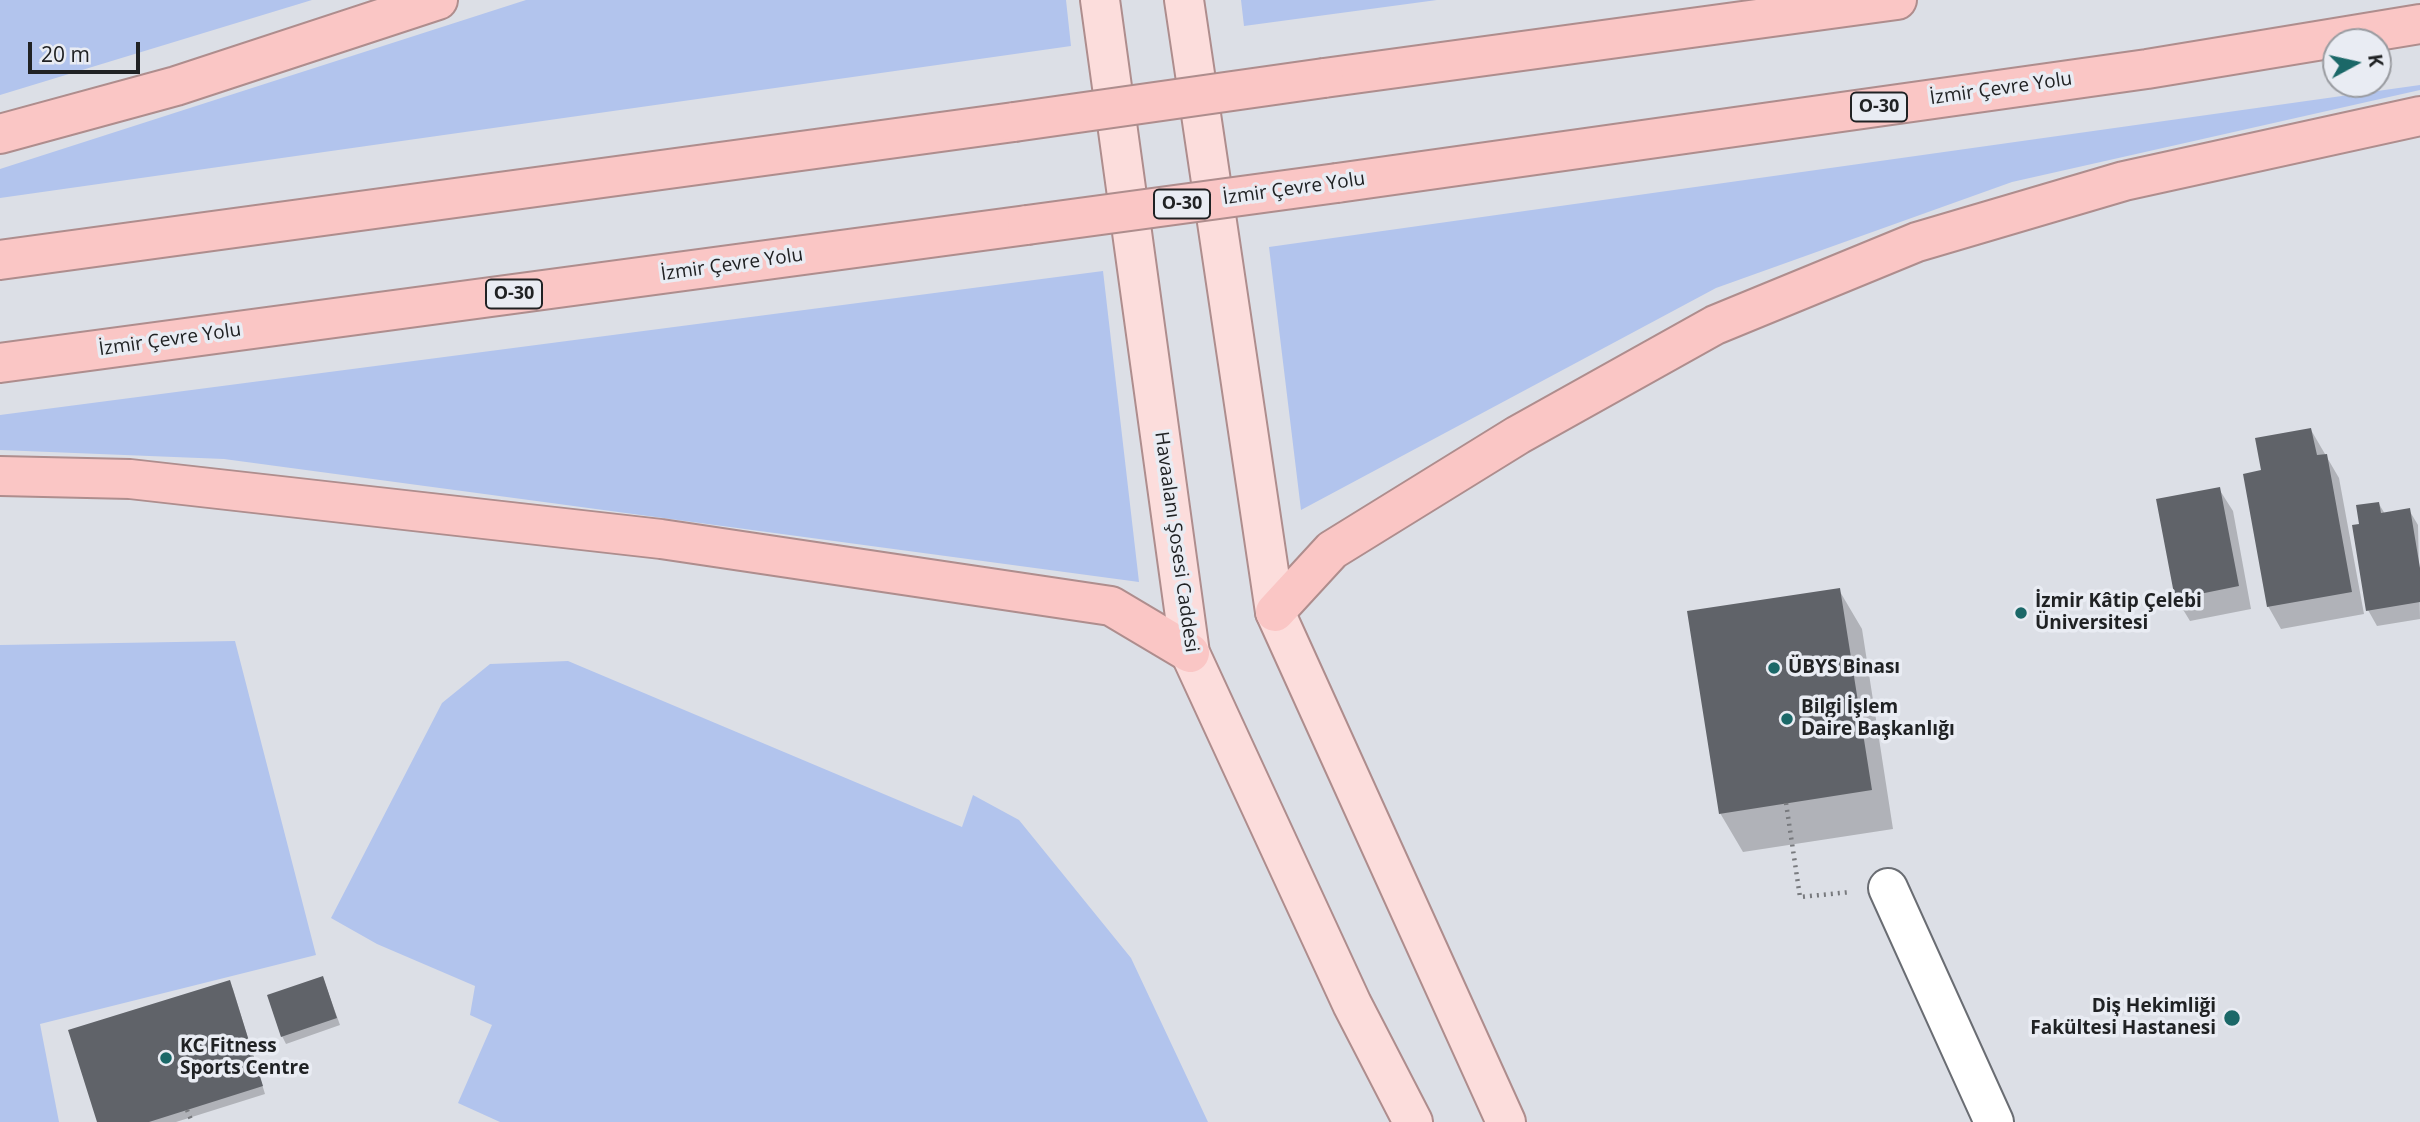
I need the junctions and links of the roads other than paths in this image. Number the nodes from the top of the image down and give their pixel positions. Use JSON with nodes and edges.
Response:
{"nodes":[{"id":1,"x":438,"y":0,"type":"edge"},
{"id":2,"x":1100,"y":0,"type":"edge"},
{"id":3,"x":1184,"y":0,"type":"edge"},
{"id":4,"x":1897,"y":0,"type":"edge"},
{"id":5,"x":2420,"y":24,"type":"edge"},
{"id":6,"x":2420,"y":116,"type":"edge"},
{"id":7,"x":0,"y":134,"type":"edge"},
{"id":8,"x":0,"y":260,"type":"edge"},
{"id":9,"x":0,"y":363,"type":"edge"},
{"id":10,"x":0,"y":476,"type":"edge"},
{"id":11,"x":1275,"y":612,"type":"junction"},
{"id":12,"x":1190,"y":653,"type":"junction"},
{"id":13,"x":1888,"y":888,"type":"road end"},
{"id":14,"x":1413,"y":1122,"type":"edge"},
{"id":15,"x":1506,"y":1122,"type":"edge"},
{"id":16,"x":1994,"y":1122,"type":"edge"}],
"edges":[{"from":1,"to":7,"type":"highway"},
{"from":2,"to":12,"type":"main road","name":"Havaalanı Şosesi Caddesi"},
{"from":3,"to":11,"type":"main road"},
{"from":4,"to":8,"type":"highway","bridge":true},
{"from":5,"to":9,"type":"highway","name":"İzmir Çevre Yolu","number":"O-30","bridge":true},
{"from":6,"to":11,"type":"highway"},
{"from":10,"to":12,"type":"highway"},
{"from":11,"to":15,"type":"main road"},
{"from":12,"to":14,"type":"main road","name":"Havaalanı Şosesi Caddesi"},
{"from":13,"to":16,"type":"lane"}]}
